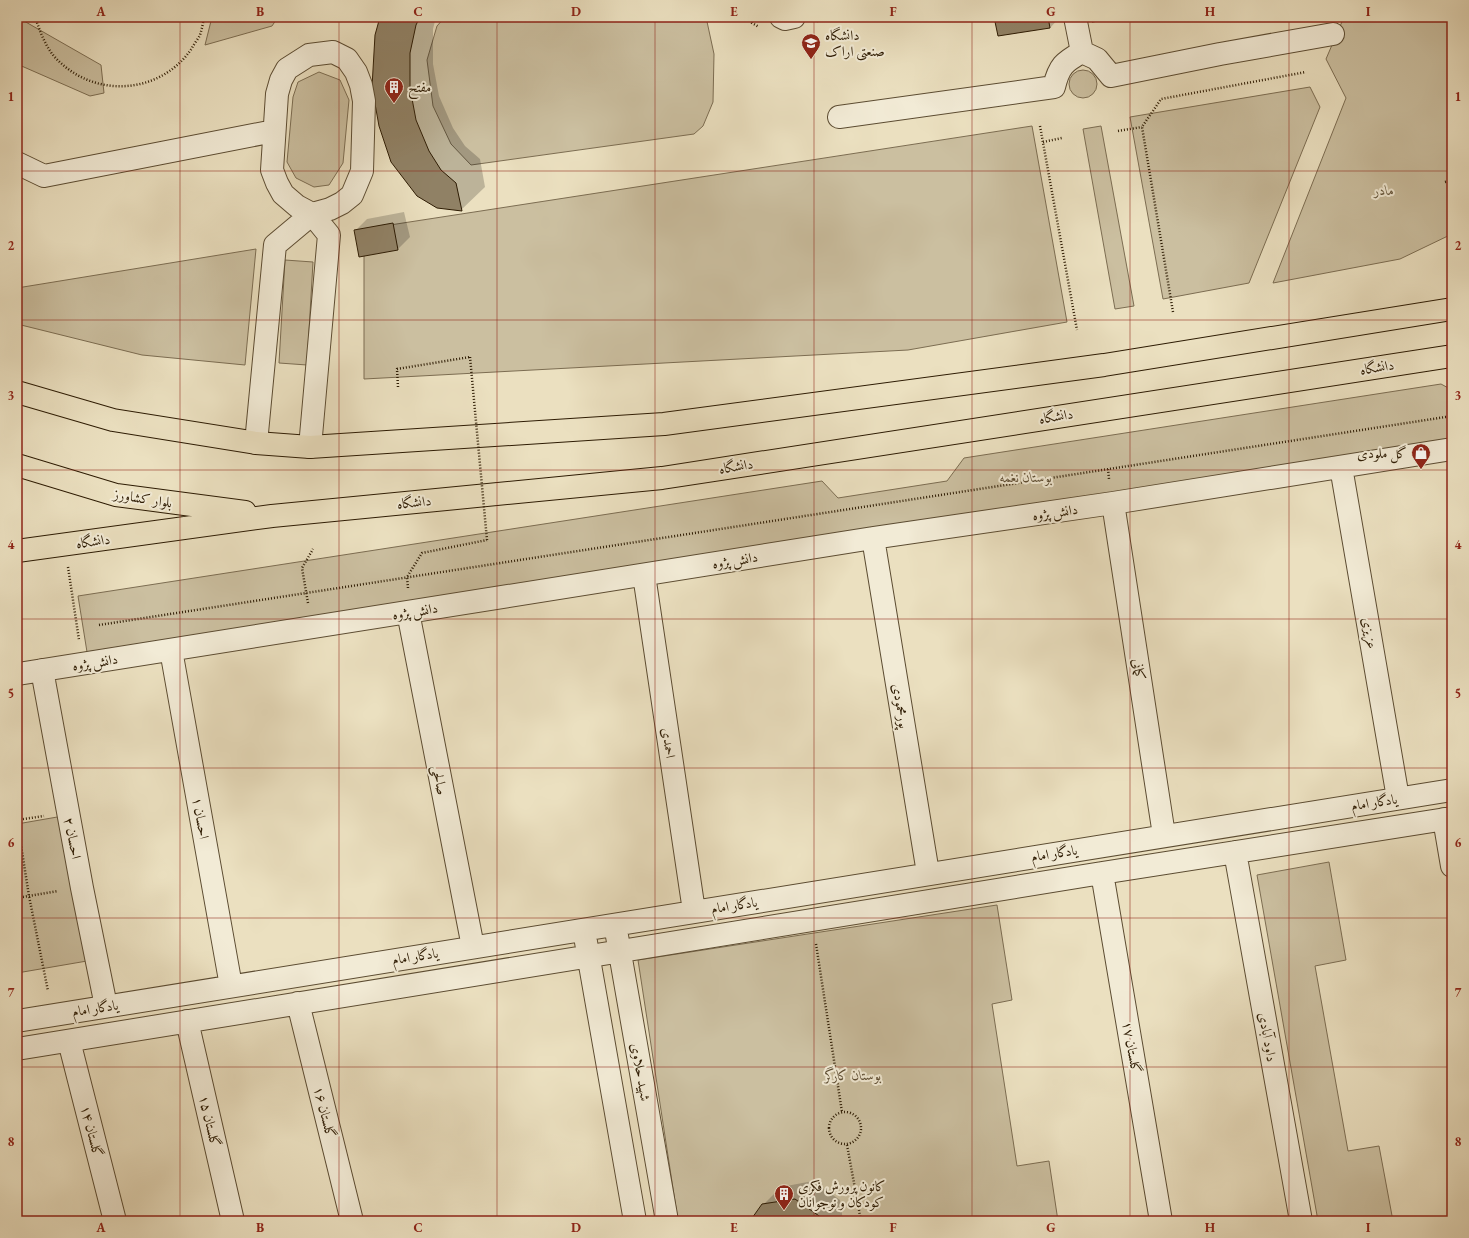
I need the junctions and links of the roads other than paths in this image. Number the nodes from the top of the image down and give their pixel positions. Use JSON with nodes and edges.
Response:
{"nodes":[{"id":1,"x":781,"y":17,"type":"edge"},
{"id":2,"x":794,"y":17,"type":"edge"},
{"id":3,"x":1075,"y":17,"type":"edge"},
{"id":4,"x":1333,"y":34,"type":"dead end"},
{"id":5,"x":1082,"y":52,"type":"junction"},
{"id":6,"x":839,"y":117,"type":"dead end"},
{"id":7,"x":274,"y":131,"type":"junction"},
{"id":8,"x":17,"y":163,"type":"edge"},
{"id":9,"x":312,"y":214,"type":"junction"},
{"id":10,"x":1452,"y":296,"type":"edge"},
{"id":11,"x":1452,"y":309,"type":"edge"},
{"id":12,"x":1405,"y":316,"type":"junction"},
{"id":13,"x":1448,"y":358,"type":"edge"},
{"id":14,"x":17,"y":392,"type":"edge"},
{"id":15,"x":256,"y":443,"type":"junction"},
{"id":16,"x":310,"y":447,"type":"junction"},
{"id":17,"x":1452,"y":449,"type":"edge"},
{"id":18,"x":17,"y":465,"type":"edge"},
{"id":19,"x":1341,"y":467,"type":"junction"},
{"id":20,"x":1113,"y":503,"type":"junction"},
{"id":21,"x":272,"y":516,"type":"junction"},
{"id":22,"x":873,"y":538,"type":"junction"},
{"id":23,"x":17,"y":551,"type":"edge"},
{"id":24,"x":644,"y":575,"type":"junction"},
{"id":25,"x":408,"y":612,"type":"junction"},
{"id":26,"x":171,"y":650,"type":"junction"},
{"id":27,"x":42,"y":670,"type":"junction"},
{"id":28,"x":18,"y":674,"type":"dead end"},
{"id":29,"x":1452,"y":790,"type":"edge"},
{"id":30,"x":1398,"y":798,"type":"junction"},
{"id":31,"x":1448,"y":819,"type":"edge"},
{"id":32,"x":1164,"y":835,"type":"junction"},
{"id":33,"x":1235,"y":852,"type":"junction"},
{"id":34,"x":1452,"y":866,"type":"edge"},
{"id":35,"x":928,"y":873,"type":"junction"},
{"id":36,"x":1102,"y":873,"type":"junction"},
{"id":37,"x":694,"y":911,"type":"junction"},
{"id":38,"x":615,"y":924,"type":"junction"},
{"id":39,"x":584,"y":929,"type":"junction"},
{"id":40,"x":473,"y":947,"type":"junction"},
{"id":41,"x":620,"y":951,"type":"junction"},
{"id":42,"x":588,"y":956,"type":"junction"},
{"id":43,"x":231,"y":986,"type":"junction"},
{"id":44,"x":298,"y":1003,"type":"junction"},
{"id":45,"x":106,"y":1006,"type":"junction"},
{"id":46,"x":17,"y":1021,"type":"edge"},
{"id":47,"x":187,"y":1021,"type":"junction"},
{"id":48,"x":69,"y":1041,"type":"junction"},
{"id":49,"x":17,"y":1049,"type":"edge"},
{"id":50,"x":659,"y":1176,"type":"junction"},
{"id":51,"x":628,"y":1182,"type":"junction"},
{"id":52,"x":115,"y":1221,"type":"edge"},
{"id":53,"x":233,"y":1221,"type":"edge"},
{"id":54,"x":352,"y":1221,"type":"edge"},
{"id":55,"x":635,"y":1221,"type":"edge"},
{"id":56,"x":667,"y":1221,"type":"edge"},
{"id":57,"x":1161,"y":1221,"type":"edge"},
{"id":58,"x":1301,"y":1221,"type":"edge"}],
"edges":[{"from":1,"to":2,"type":"street"},
{"from":3,"to":5,"type":"street"},
{"from":4,"to":5,"type":"street"},
{"from":5,"to":6,"type":"street"},
{"from":7,"to":8,"type":"street"},
{"from":7,"to":9,"type":"street"},
{"from":7,"to":9,"type":"street"},
{"from":9,"to":15,"type":"street"},
{"from":9,"to":16,"type":"street"},
{"from":10,"to":12,"type":"main road"},
{"from":11,"to":12,"type":"main road"},
{"from":12,"to":16,"type":"main road"},
{"from":13,"to":21,"type":"main road","name":"دانشگاه"},
{"from":14,"to":15,"type":"main road"},
{"from":15,"to":16,"type":"main road"},
{"from":17,"to":19,"type":"street","name":"دانش پژوه"},
{"from":18,"to":21,"type":"main road","name":"بلوار کشاورز"},
{"from":19,"to":20,"type":"street","name":"دانش پژوه"},
{"from":19,"to":30,"type":"street","name":"عزیزی"},
{"from":20,"to":22,"type":"street","name":"دانش پژوه"},
{"from":20,"to":32,"type":"street","name":"کمانی"},
{"from":21,"to":23,"type":"main road","name":"دانشگاه"},
{"from":22,"to":24,"type":"street","name":"دانش پژوه"},
{"from":22,"to":35,"type":"street","name":"پورمحمودی"},
{"from":24,"to":25,"type":"street","name":"دانش پژوه"},
{"from":24,"to":37,"type":"street","name":"احمدی"},
{"from":25,"to":26,"type":"street","name":"دانش پژوه"},
{"from":25,"to":40,"type":"street","name":"صالحی"},
{"from":26,"to":27,"type":"street","name":"دانش پژوه"},
{"from":26,"to":43,"type":"street","name":"احسان ۱"},
{"from":27,"to":28,"type":"street","name":"دانش پژوه"},
{"from":27,"to":45,"type":"street","name":"احسان ۲"},
{"from":29,"to":30,"type":"street","name":"یادگار امام"},
{"from":30,"to":32,"type":"street","name":"یادگار امام"},
{"from":31,"to":33,"type":"street","name":"یادگار امام"},
{"from":31,"to":34,"type":"street"},
{"from":32,"to":35,"type":"street","name":"یادگار امام"},
{"from":33,"to":36,"type":"street","name":"یادگار امام"},
{"from":33,"to":58,"type":"street","name":"داود آبادی"},
{"from":35,"to":37,"type":"street","name":"یادگار امام"},
{"from":36,"to":41,"type":"street","name":"یادگار امام"},
{"from":36,"to":57,"type":"street","name":"گلستان ۱۷"},
{"from":37,"to":38,"type":"street","name":"یادگار امام"},
{"from":38,"to":39,"type":"street","name":"یادگار امام"},
{"from":38,"to":41,"type":"street","name":"شهید حلاوی"},
{"from":39,"to":40,"type":"street","name":"یادگار امام"},
{"from":39,"to":42,"type":"street"},
{"from":40,"to":43,"type":"street","name":"یادگار امام"},
{"from":41,"to":42,"type":"street","name":"یادگار امام"},
{"from":41,"to":50,"type":"street","name":"شهید حلاوی"},
{"from":42,"to":44,"type":"street","name":"یادگار امام"},
{"from":42,"to":51,"type":"street"},
{"from":43,"to":45,"type":"street","name":"یادگار امام"},
{"from":44,"to":47,"type":"street","name":"یادگار امام"},
{"from":44,"to":54,"type":"street","name":"گلستان ۱۶"},
{"from":45,"to":46,"type":"street","name":"یادگار امام"},
{"from":47,"to":48,"type":"street","name":"یادگار امام"},
{"from":47,"to":53,"type":"street","name":"گلستان ۱۵"},
{"from":48,"to":49,"type":"street","name":"یادگار امام"},
{"from":48,"to":52,"type":"street","name":"گلستان ۱۴"},
{"from":50,"to":51,"type":"street"},
{"from":50,"to":56,"type":"street","name":"شهید حلاوی"},
{"from":51,"to":55,"type":"street"}]}
